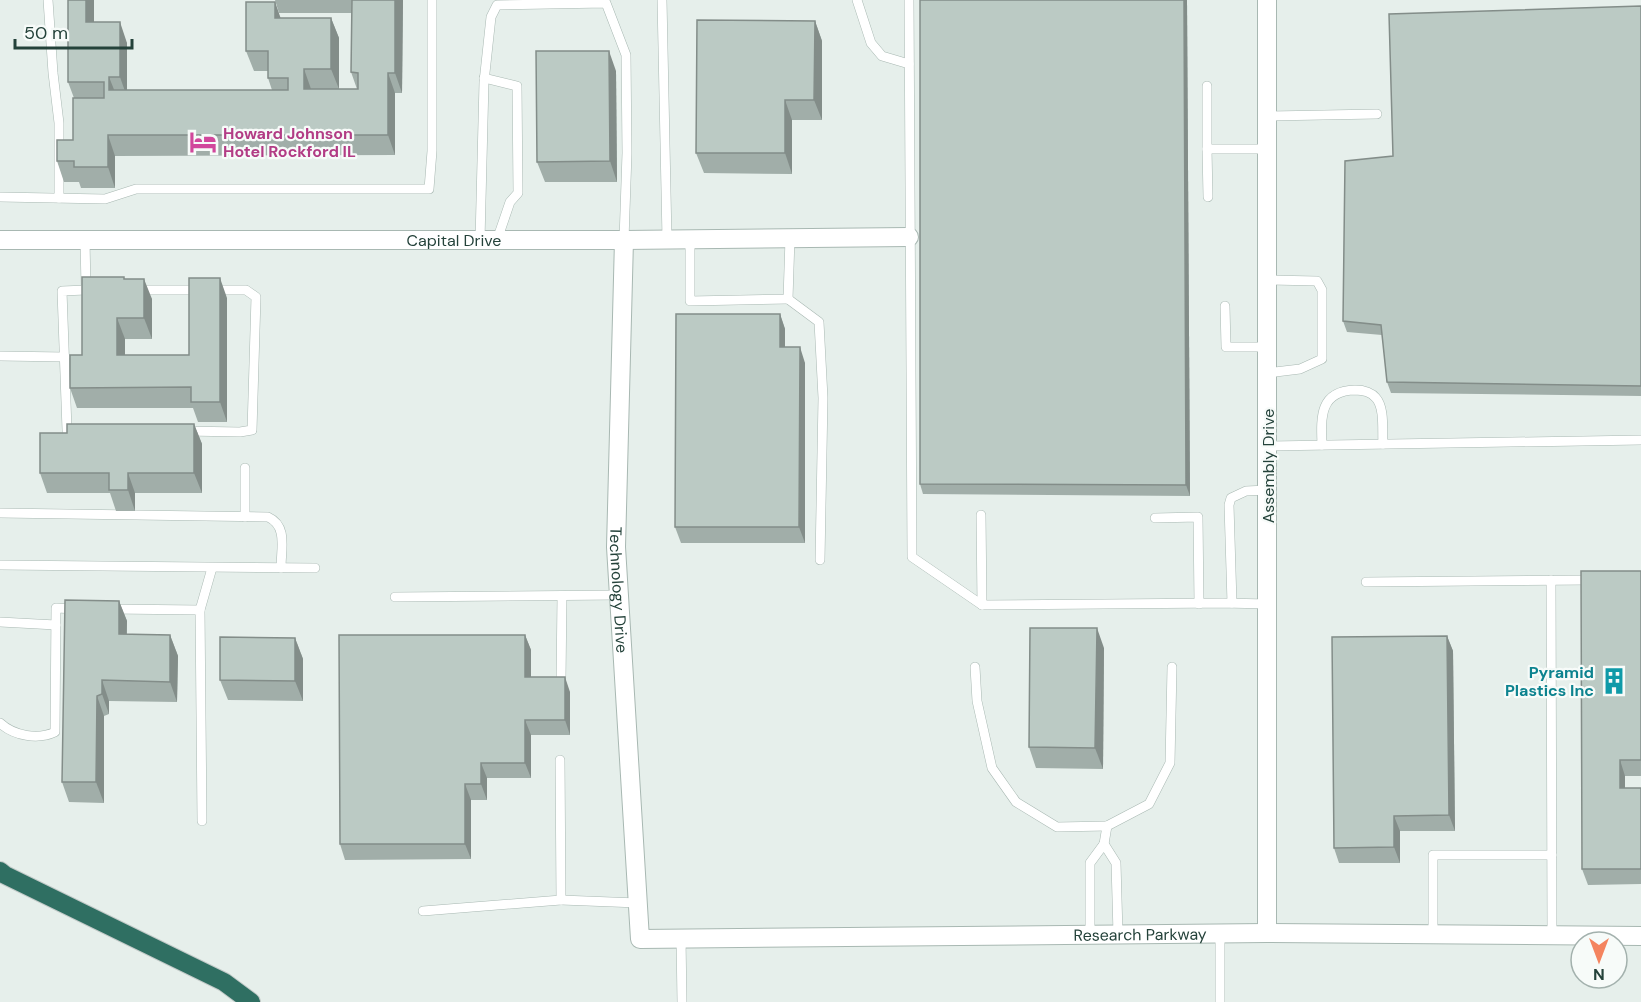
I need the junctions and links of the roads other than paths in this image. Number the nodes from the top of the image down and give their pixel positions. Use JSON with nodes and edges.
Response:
{"nodes":[{"id":1,"x":48,"y":0,"type":"edge"},
{"id":2,"x":432,"y":0,"type":"edge"},
{"id":3,"x":662,"y":0,"type":"edge"},
{"id":4,"x":857,"y":0,"type":"edge"},
{"id":5,"x":909,"y":0,"type":"edge"},
{"id":6,"x":1267,"y":0,"type":"edge"},
{"id":7,"x":909,"y":64,"type":"junction"},
{"id":8,"x":484,"y":78,"type":"junction"},
{"id":9,"x":1207,"y":86,"type":"dead end"},
{"id":10,"x":1377,"y":114,"type":"dead end"},
{"id":11,"x":1268,"y":116,"type":"junction"},
{"id":12,"x":1207,"y":149,"type":"junction"},
{"id":13,"x":1268,"y":149,"type":"junction"},
{"id":14,"x":0,"y":197,"type":"edge"},
{"id":15,"x":1208,"y":197,"type":"dead end"},
{"id":16,"x":59,"y":198,"type":"junction"},
{"id":17,"x":909,"y":237,"type":"junction"},
{"id":18,"x":790,"y":238,"type":"junction"},
{"id":19,"x":690,"y":239,"type":"junction"},
{"id":20,"x":0,"y":240,"type":"edge"},
{"id":21,"x":85,"y":240,"type":"junction"},
{"id":22,"x":489,"y":240,"type":"junction"},
{"id":23,"x":624,"y":240,"type":"junction"},
{"id":24,"x":667,"y":240,"type":"junction"},
{"id":25,"x":1267,"y":280,"type":"junction"},
{"id":26,"x":86,"y":290,"type":"junction"},
{"id":27,"x":97,"y":290,"type":"edge"},
{"id":28,"x":131,"y":290,"type":"edge"},
{"id":29,"x":788,"y":299,"type":"junction"},
{"id":30,"x":1225,"y":306,"type":"dead end"},
{"id":31,"x":1267,"y":347,"type":"junction"},
{"id":32,"x":0,"y":356,"type":"edge"},
{"id":33,"x":65,"y":357,"type":"junction"},
{"id":34,"x":1267,"y":373,"type":"junction"},
{"id":35,"x":79,"y":430,"type":"edge"},
{"id":36,"x":171,"y":431,"type":"edge"},
{"id":37,"x":1641,"y":440,"type":"edge"},
{"id":38,"x":1383,"y":444,"type":"junction"},
{"id":39,"x":1322,"y":445,"type":"junction"},
{"id":40,"x":1267,"y":446,"type":"junction"},
{"id":41,"x":245,"y":468,"type":"dead end"},
{"id":42,"x":1267,"y":490,"type":"junction"},
{"id":43,"x":0,"y":513,"type":"edge"},
{"id":44,"x":981,"y":515,"type":"dead end"},
{"id":45,"x":245,"y":517,"type":"junction"},
{"id":46,"x":1155,"y":518,"type":"dead end"},
{"id":47,"x":820,"y":560,"type":"dead end"},
{"id":48,"x":0,"y":565,"type":"edge"},
{"id":49,"x":212,"y":567,"type":"junction"},
{"id":50,"x":281,"y":567,"type":"junction"},
{"id":51,"x":315,"y":567,"type":"dead end"},
{"id":52,"x":1596,"y":579,"type":"edge"},
{"id":53,"x":1551,"y":580,"type":"junction"},
{"id":54,"x":1366,"y":582,"type":"dead end"},
{"id":55,"x":618,"y":595,"type":"junction"},
{"id":56,"x":562,"y":596,"type":"junction"},
{"id":57,"x":395,"y":597,"type":"dead end"},
{"id":58,"x":1232,"y":603,"type":"junction"},
{"id":59,"x":1199,"y":604,"type":"junction"},
{"id":60,"x":1268,"y":604,"type":"junction"},
{"id":61,"x":982,"y":605,"type":"junction"},
{"id":62,"x":89,"y":609,"type":"edge"},
{"id":63,"x":100,"y":609,"type":"edge"},
{"id":64,"x":200,"y":610,"type":"junction"},
{"id":65,"x":0,"y":622,"type":"edge"},
{"id":66,"x":56,"y":625,"type":"junction"},
{"id":67,"x":975,"y":667,"type":"dead end"},
{"id":68,"x":1172,"y":667,"type":"dead end"},
{"id":69,"x":561,"y":680,"type":"edge"},
{"id":70,"x":0,"y":723,"type":"edge"},
{"id":71,"x":560,"y":760,"type":"dead end"},
{"id":72,"x":202,"y":820,"type":"dead end"},
{"id":73,"x":1107,"y":826,"type":"junction"},
{"id":74,"x":1104,"y":844,"type":"junction"},
{"id":75,"x":1552,"y":855,"type":"junction"},
{"id":76,"x":0,"y":870,"type":"edge"},
{"id":77,"x":561,"y":900,"type":"junction"},
{"id":78,"x":638,"y":903,"type":"junction"},
{"id":79,"x":423,"y":911,"type":"dead end"},
{"id":80,"x":1220,"y":933,"type":"junction"},
{"id":81,"x":1267,"y":933,"type":"junction"},
{"id":82,"x":1090,"y":934,"type":"junction"},
{"id":83,"x":1118,"y":934,"type":"junction"},
{"id":84,"x":1433,"y":934,"type":"junction"},
{"id":85,"x":1552,"y":936,"type":"junction"},
{"id":86,"x":1641,"y":936,"type":"edge"},
{"id":87,"x":681,"y":938,"type":"junction"},
{"id":88,"x":640,"y":939,"type":"joint"},
{"id":89,"x":251,"y":1002,"type":"edge"},
{"id":90,"x":682,"y":1002,"type":"edge"},
{"id":91,"x":1220,"y":1002,"type":"edge"}],
"edges":[{"from":1,"to":16,"type":"lane"},
{"from":2,"to":16,"type":"lane"},
{"from":3,"to":24,"type":"lane"},
{"from":4,"to":7,"type":"lane"},
{"from":5,"to":7,"type":"lane"},
{"from":6,"to":11,"type":"street","name":"Assembly Drive"},
{"from":7,"to":17,"type":"lane"},
{"from":8,"to":22,"type":"lane"},
{"from":8,"to":22,"type":"lane"},
{"from":8,"to":23,"type":"lane"},
{"from":9,"to":12,"type":"lane"},
{"from":10,"to":11,"type":"lane"},
{"from":11,"to":13,"type":"street","name":"Assembly Drive"},
{"from":12,"to":13,"type":"lane"},
{"from":12,"to":15,"type":"lane"},
{"from":13,"to":25,"type":"street","name":"Assembly Drive"},
{"from":14,"to":16,"type":"lane"},
{"from":17,"to":18,"type":"street","name":"Capital Drive"},
{"from":17,"to":61,"type":"lane"},
{"from":18,"to":19,"type":"street","name":"Capital Drive"},
{"from":18,"to":29,"type":"lane"},
{"from":19,"to":24,"type":"street","name":"Capital Drive"},
{"from":19,"to":29,"type":"lane"},
{"from":20,"to":21,"type":"street","name":"Capital Drive"},
{"from":21,"to":22,"type":"street","name":"Capital Drive"},
{"from":21,"to":26,"type":"lane"},
{"from":22,"to":23,"type":"street","name":"Capital Drive"},
{"from":23,"to":24,"type":"street","name":"Capital Drive"},
{"from":23,"to":55,"type":"street","name":"Technology Drive"},
{"from":25,"to":31,"type":"street","name":"Assembly Drive"},
{"from":25,"to":34,"type":"lane"},
{"from":26,"to":27,"type":"lane"},
{"from":26,"to":33,"type":"lane"},
{"from":28,"to":36,"type":"lane"},
{"from":29,"to":47,"type":"lane"},
{"from":30,"to":31,"type":"lane"},
{"from":31,"to":34,"type":"street","name":"Assembly Drive"},
{"from":32,"to":33,"type":"lane"},
{"from":33,"to":35,"type":"lane"},
{"from":34,"to":40,"type":"street","name":"Assembly Drive"},
{"from":37,"to":38,"type":"lane"},
{"from":38,"to":39,"type":"lane"},
{"from":38,"to":39,"type":"lane"},
{"from":39,"to":40,"type":"lane"},
{"from":40,"to":42,"type":"street","name":"Assembly Drive"},
{"from":41,"to":45,"type":"lane"},
{"from":42,"to":58,"type":"lane"},
{"from":42,"to":60,"type":"street","name":"Assembly Drive"},
{"from":43,"to":45,"type":"lane"},
{"from":44,"to":61,"type":"lane"},
{"from":45,"to":50,"type":"lane"},
{"from":46,"to":59,"type":"lane"},
{"from":48,"to":49,"type":"lane"},
{"from":49,"to":50,"type":"lane"},
{"from":49,"to":64,"type":"lane"},
{"from":50,"to":51,"type":"lane"},
{"from":52,"to":53,"type":"lane"},
{"from":53,"to":54,"type":"lane"},
{"from":53,"to":75,"type":"lane"},
{"from":55,"to":56,"type":"lane"},
{"from":55,"to":78,"type":"street","name":"Technology Drive"},
{"from":56,"to":57,"type":"lane"},
{"from":56,"to":69,"type":"lane"},
{"from":58,"to":59,"type":"lane"},
{"from":58,"to":60,"type":"lane"},
{"from":59,"to":61,"type":"lane"},
{"from":60,"to":81,"type":"street","name":"Assembly Drive"},
{"from":62,"to":66,"type":"lane"},
{"from":63,"to":64,"type":"lane"},
{"from":64,"to":72,"type":"lane"},
{"from":65,"to":66,"type":"lane"},
{"from":66,"to":70,"type":"lane"},
{"from":67,"to":73,"type":"lane"},
{"from":68,"to":73,"type":"lane"},
{"from":71,"to":77,"type":"lane"},
{"from":73,"to":74,"type":"lane"},
{"from":74,"to":82,"type":"lane"},
{"from":74,"to":83,"type":"lane"},
{"from":75,"to":84,"type":"lane"},
{"from":75,"to":85,"type":"lane"},
{"from":76,"to":89,"type":"highway"},
{"from":77,"to":78,"type":"lane"},
{"from":77,"to":79,"type":"lane"},
{"from":78,"to":88,"type":"street","name":"Technology Drive"},
{"from":80,"to":81,"type":"street","name":"Research Parkway"},
{"from":80,"to":83,"type":"street","name":"Research Parkway"},
{"from":80,"to":91,"type":"lane"},
{"from":81,"to":84,"type":"street","name":"Research Parkway"},
{"from":82,"to":83,"type":"street","name":"Research Parkway"},
{"from":82,"to":87,"type":"street","name":"Research Parkway"},
{"from":84,"to":85,"type":"street","name":"Research Parkway"},
{"from":85,"to":86,"type":"street","name":"Research Parkway"},
{"from":87,"to":88,"type":"street","name":"Research Parkway"},
{"from":87,"to":90,"type":"lane"}]}
